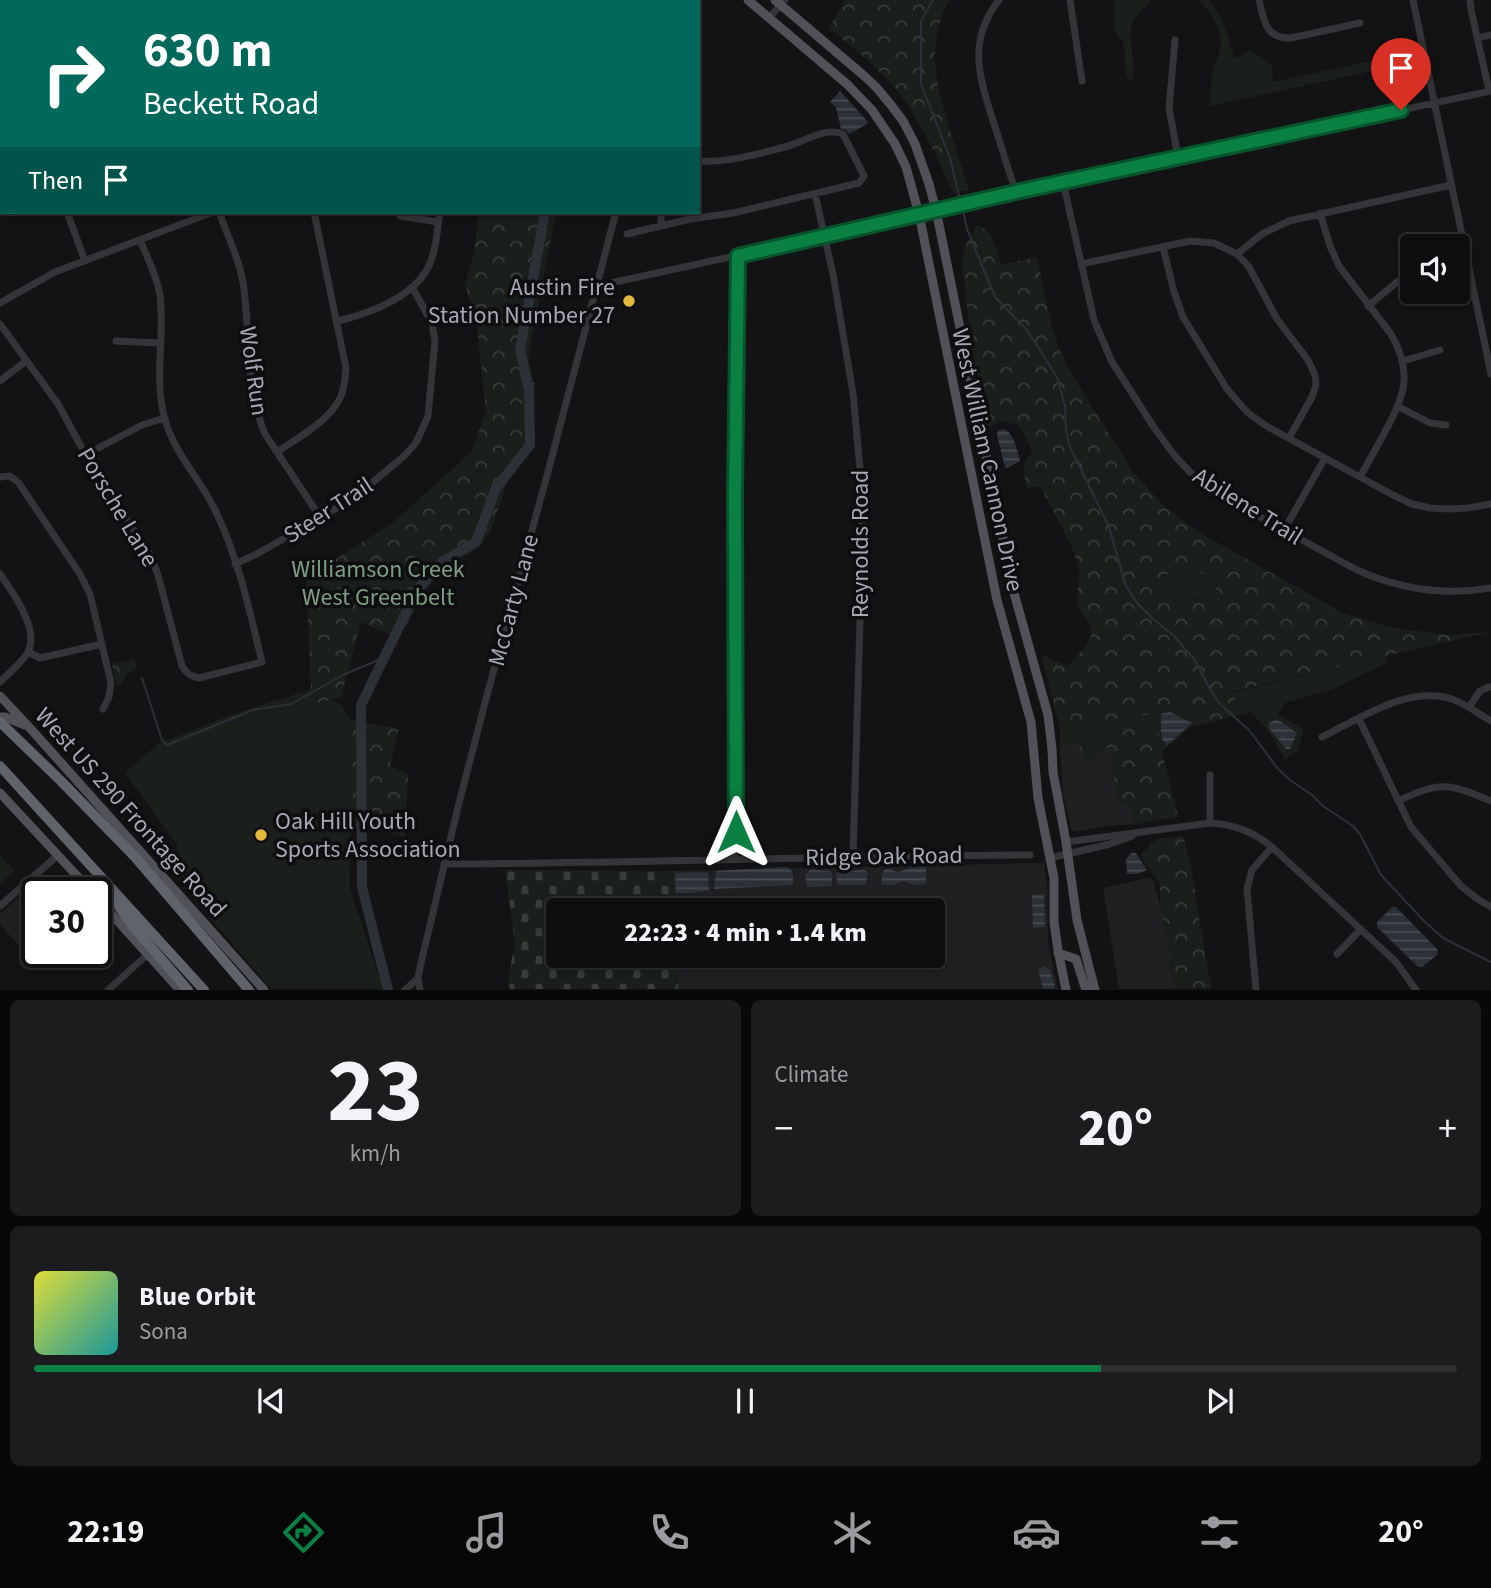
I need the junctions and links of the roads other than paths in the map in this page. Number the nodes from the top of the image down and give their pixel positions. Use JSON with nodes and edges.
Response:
{"nodes":[{"id":1,"x":748,"y":0,"type":"edge"},
{"id":2,"x":999,"y":0,"type":"edge"},
{"id":3,"x":1070,"y":0,"type":"edge"},
{"id":4,"x":1259,"y":0,"type":"edge"},
{"id":5,"x":1413,"y":0,"type":"edge"},
{"id":6,"x":1470,"y":0,"type":"edge"},
{"id":7,"x":780,"y":2,"type":"edge"},
{"id":8,"x":769,"y":18,"type":"junction"},
{"id":9,"x":1360,"y":23,"type":"dead end"},
{"id":10,"x":1491,"y":35,"type":"edge"},
{"id":11,"x":1477,"y":38,"type":"junction"},
{"id":12,"x":1175,"y":40,"type":"dead end"},
{"id":13,"x":1082,"y":81,"type":"dead end"},
{"id":14,"x":1490,"y":91,"type":"edge"},
{"id":15,"x":1435,"y":103,"type":"junction"},
{"id":16,"x":1178,"y":157,"type":"junction"},
{"id":17,"x":700,"y":162,"type":"edge"},
{"id":18,"x":1063,"y":182,"type":"junction"},
{"id":19,"x":1451,"y":185,"type":"junction"},
{"id":20,"x":1016,"y":192,"type":"junction"},
{"id":21,"x":813,"y":194,"type":"junction"},
{"id":22,"x":936,"y":210,"type":"junction"},
{"id":23,"x":1320,"y":213,"type":"junction"},
{"id":24,"x":68,"y":214,"type":"edge"},
{"id":25,"x":208,"y":214,"type":"edge"},
{"id":26,"x":220,"y":214,"type":"edge"},
{"id":27,"x":314,"y":214,"type":"edge"},
{"id":28,"x":440,"y":214,"type":"edge"},
{"id":29,"x":615,"y":214,"type":"edge"},
{"id":30,"x":661,"y":214,"type":"edge"},
{"id":31,"x":919,"y":214,"type":"junction"},
{"id":32,"x":400,"y":216,"type":"dead end"},
{"id":33,"x":438,"y":222,"type":"junction"},
{"id":34,"x":661,"y":226,"type":"junction"},
{"id":35,"x":627,"y":234,"type":"dead end"},
{"id":36,"x":825,"y":235,"type":"junction"},
{"id":37,"x":140,"y":240,"type":"junction"},
{"id":38,"x":1163,"y":247,"type":"junction"},
{"id":39,"x":1237,"y":254,"type":"junction"},
{"id":40,"x":738,"y":256,"type":"junction"},
{"id":41,"x":85,"y":261,"type":"junction"},
{"id":42,"x":1082,"y":264,"type":"junction"},
{"id":43,"x":1400,"y":281,"type":"edge"},
{"id":44,"x":597,"y":286,"type":"junction"},
{"id":45,"x":412,"y":287,"type":"junction"},
{"id":46,"x":0,"y":303,"type":"edge"},
{"id":47,"x":1368,"y":306,"type":"junction"},
{"id":48,"x":338,"y":321,"type":"junction"},
{"id":49,"x":0,"y":324,"type":"edge"},
{"id":50,"x":116,"y":341,"type":"dead end"},
{"id":51,"x":159,"y":343,"type":"junction"},
{"id":52,"x":1440,"y":350,"type":"dead end"},
{"id":53,"x":26,"y":361,"type":"junction"},
{"id":54,"x":1403,"y":361,"type":"junction"},
{"id":55,"x":1491,"y":374,"type":"edge"},
{"id":56,"x":0,"y":381,"type":"edge"},
{"id":57,"x":1399,"y":407,"type":"junction"},
{"id":58,"x":165,"y":418,"type":"junction"},
{"id":59,"x":1446,"y":425,"type":"dead end"},
{"id":60,"x":1289,"y":438,"type":"junction"},
{"id":61,"x":277,"y":452,"type":"junction"},
{"id":62,"x":85,"y":455,"type":"junction"},
{"id":63,"x":1325,"y":458,"type":"junction"},
{"id":64,"x":0,"y":477,"type":"edge"},
{"id":65,"x":1360,"y":477,"type":"junction"},
{"id":66,"x":1491,"y":504,"type":"edge"},
{"id":67,"x":320,"y":517,"type":"junction"},
{"id":68,"x":1284,"y":530,"type":"junction"},
{"id":69,"x":235,"y":564,"type":"junction"},
{"id":70,"x":0,"y":574,"type":"edge"},
{"id":71,"x":1491,"y":588,"type":"edge"},
{"id":72,"x":102,"y":644,"type":"junction"},
{"id":73,"x":28,"y":652,"type":"junction"},
{"id":74,"x":0,"y":682,"type":"edge"},
{"id":75,"x":1489,"y":687,"type":"dead end"},
{"id":76,"x":0,"y":696,"type":"edge"},
{"id":77,"x":1469,"y":707,"type":"junction"},
{"id":78,"x":103,"y":709,"type":"dead end"},
{"id":79,"x":0,"y":717,"type":"edge"},
{"id":80,"x":1359,"y":719,"type":"junction"},
{"id":81,"x":1491,"y":721,"type":"edge"},
{"id":82,"x":0,"y":722,"type":"edge"},
{"id":83,"x":29,"y":727,"type":"junction"},
{"id":84,"x":1322,"y":737,"type":"dead end"},
{"id":85,"x":0,"y":766,"type":"edge"},
{"id":86,"x":1210,"y":775,"type":"dead end"},
{"id":87,"x":0,"y":793,"type":"edge"},
{"id":88,"x":1398,"y":801,"type":"junction"},
{"id":89,"x":1491,"y":801,"type":"edge"},
{"id":90,"x":1210,"y":823,"type":"junction"},
{"id":91,"x":1139,"y":833,"type":"junction"},
{"id":92,"x":1066,"y":842,"type":"junction"},
{"id":93,"x":1272,"y":847,"type":"junction"},
{"id":94,"x":58,"y":855,"type":"junction"},
{"id":95,"x":1030,"y":855,"type":"dead end"},
{"id":96,"x":1068,"y":855,"type":"junction"},
{"id":97,"x":853,"y":856,"type":"junction"},
{"id":98,"x":736,"y":859,"type":"junction"},
{"id":99,"x":1050,"y":859,"type":"junction"},
{"id":100,"x":444,"y":864,"type":"junction"},
{"id":101,"x":91,"y":865,"type":"junction"},
{"id":102,"x":78,"y":877,"type":"edge"},
{"id":103,"x":0,"y":906,"type":"edge"},
{"id":104,"x":1491,"y":907,"type":"edge"},
{"id":105,"x":112,"y":915,"type":"edge"},
{"id":106,"x":1360,"y":929,"type":"junction"},
{"id":107,"x":1058,"y":953,"type":"junction"},
{"id":108,"x":148,"y":954,"type":"junction"},
{"id":109,"x":1336,"y":954,"type":"dead end"},
{"id":110,"x":418,"y":978,"type":"junction"},
{"id":111,"x":407,"y":988,"type":"edge"},
{"id":112,"x":108,"y":989,"type":"edge"},
{"id":113,"x":180,"y":989,"type":"edge"},
{"id":114,"x":188,"y":989,"type":"edge"},
{"id":115,"x":204,"y":989,"type":"edge"},
{"id":116,"x":249,"y":989,"type":"edge"},
{"id":117,"x":264,"y":989,"type":"edge"},
{"id":118,"x":420,"y":989,"type":"edge"},
{"id":119,"x":1066,"y":989,"type":"edge"},
{"id":120,"x":1086,"y":989,"type":"edge"},
{"id":121,"x":1095,"y":989,"type":"edge"},
{"id":122,"x":1256,"y":989,"type":"edge"},
{"id":123,"x":1416,"y":989,"type":"edge"}],
"edges":[{"from":1,"to":8,"type":"main road","name":"West William Cannon Drive"},
{"from":2,"to":20,"type":"street"},
{"from":3,"to":13,"type":"street"},
{"from":4,"to":9,"type":"street"},
{"from":5,"to":15,"type":"street"},
{"from":6,"to":11,"type":"street"},
{"from":7,"to":8,"type":"street"},
{"from":7,"to":22,"type":"main road","name":"West William Cannon Drive"},
{"from":8,"to":31,"type":"main road","name":"West William Cannon Drive"},
{"from":10,"to":11,"type":"street"},
{"from":11,"to":14,"type":"street"},
{"from":12,"to":16,"type":"street"},
{"from":14,"to":15,"type":"street"},
{"from":15,"to":16,"type":"street"},
{"from":15,"to":19,"type":"street"},
{"from":16,"to":18,"type":"street"},
{"from":17,"to":21,"type":"street"},
{"from":18,"to":20,"type":"street"},
{"from":18,"to":42,"type":"street","name":"Abilene Trail"},
{"from":19,"to":23,"type":"street"},
{"from":19,"to":55,"type":"street"},
{"from":20,"to":22,"type":"street"},
{"from":21,"to":34,"type":"street"},
{"from":21,"to":36,"type":"street","name":"Reynolds Road"},
{"from":22,"to":31,"type":"street"},
{"from":22,"to":92,"type":"main road","name":"West William Cannon Drive"},
{"from":23,"to":39,"type":"street"},
{"from":23,"to":47,"type":"street"},
{"from":24,"to":41,"type":"street"},
{"from":25,"to":37,"type":"street"},
{"from":26,"to":61,"type":"street","name":"Wolf Run"},
{"from":27,"to":48,"type":"street"},
{"from":28,"to":33,"type":"street"},
{"from":29,"to":44,"type":"street","name":"McCarty Lane"},
{"from":30,"to":34,"type":"street"},
{"from":31,"to":36,"type":"street"},
{"from":31,"to":99,"type":"main road","name":"West William Cannon Drive"},
{"from":32,"to":33,"type":"street"},
{"from":33,"to":45,"type":"street"},
{"from":34,"to":35,"type":"street"},
{"from":36,"to":40,"type":"street"},
{"from":36,"to":97,"type":"street","name":"Reynolds Road"},
{"from":37,"to":41,"type":"street"},
{"from":37,"to":51,"type":"street"},
{"from":38,"to":39,"type":"street"},
{"from":38,"to":42,"type":"street"},
{"from":38,"to":60,"type":"street"},
{"from":39,"to":60,"type":"street"},
{"from":40,"to":44,"type":"street"},
{"from":40,"to":98,"type":"street"},
{"from":41,"to":46,"type":"street"},
{"from":42,"to":68,"type":"street","name":"Abilene Trail"},
{"from":43,"to":47,"type":"street"},
{"from":44,"to":100,"type":"street","name":"McCarty Lane"},
{"from":45,"to":48,"type":"street"},
{"from":45,"to":67,"type":"street","name":"Steer Trail"},
{"from":47,"to":54,"type":"street"},
{"from":48,"to":61,"type":"street"},
{"from":49,"to":53,"type":"street","name":"Porsche Lane"},
{"from":50,"to":51,"type":"street"},
{"from":51,"to":58,"type":"street"},
{"from":52,"to":54,"type":"street"},
{"from":53,"to":56,"type":"street"},
{"from":53,"to":62,"type":"street","name":"Porsche Lane"},
{"from":54,"to":57,"type":"street"},
{"from":57,"to":59,"type":"street"},
{"from":57,"to":65,"type":"street"},
{"from":58,"to":62,"type":"street"},
{"from":58,"to":69,"type":"street"},
{"from":60,"to":63,"type":"street"},
{"from":61,"to":67,"type":"street","name":"Wolf Run"},
{"from":62,"to":69,"type":"street","name":"Porsche Lane"},
{"from":63,"to":65,"type":"street"},
{"from":63,"to":68,"type":"street"},
{"from":64,"to":72,"type":"street"},
{"from":65,"to":66,"type":"street"},
{"from":67,"to":69,"type":"street","name":"Steer Trail"},
{"from":68,"to":71,"type":"street","name":"Abilene Trail"},
{"from":70,"to":73,"type":"street"},
{"from":72,"to":73,"type":"street"},
{"from":72,"to":78,"type":"street"},
{"from":73,"to":74,"type":"street"},
{"from":75,"to":77,"type":"street"},
{"from":76,"to":83,"type":"main road","name":"West US 290 Frontage Road"},
{"from":77,"to":80,"type":"street"},
{"from":77,"to":81,"type":"street"},
{"from":79,"to":83,"type":"main road"},
{"from":80,"to":84,"type":"street"},
{"from":80,"to":88,"type":"street"},
{"from":82,"to":116,"type":"highway"},
{"from":83,"to":117,"type":"main road","name":"West US 290 Frontage Road"},
{"from":85,"to":101,"type":"highway"},
{"from":86,"to":90,"type":"street"},
{"from":87,"to":94,"type":"main road"},
{"from":88,"to":89,"type":"street"},
{"from":88,"to":104,"type":"street"},
{"from":90,"to":91,"type":"street"},
{"from":90,"to":93,"type":"street"},
{"from":91,"to":92,"type":"street"},
{"from":91,"to":96,"type":"street"},
{"from":92,"to":96,"type":"main road","name":"West William Cannon Drive"},
{"from":93,"to":106,"type":"street"},
{"from":93,"to":122,"type":"street"},
{"from":94,"to":102,"type":"main road"},
{"from":94,"to":103,"type":"street"},
{"from":95,"to":97,"type":"street","name":"Ridge Oak Road"},
{"from":96,"to":99,"type":"street"},
{"from":96,"to":121,"type":"main road","name":"West William Cannon Drive"},
{"from":97,"to":98,"type":"street","name":"Ridge Oak Road"},
{"from":98,"to":100,"type":"street","name":"Ridge Oak Road"},
{"from":99,"to":107,"type":"main road","name":"West William Cannon Drive"},
{"from":100,"to":110,"type":"street","name":"McCarty Lane"},
{"from":101,"to":114,"type":"highway"},
{"from":101,"to":115,"type":"highway"},
{"from":105,"to":108,"type":"main road"},
{"from":106,"to":109,"type":"street"},
{"from":106,"to":123,"type":"street"},
{"from":107,"to":119,"type":"main road","name":"West William Cannon Drive"},
{"from":107,"to":120,"type":"main road"},
{"from":108,"to":112,"type":"street"},
{"from":108,"to":113,"type":"main road"},
{"from":110,"to":111,"type":"street"},
{"from":110,"to":118,"type":"street","name":"McCarty Lane"}]}
